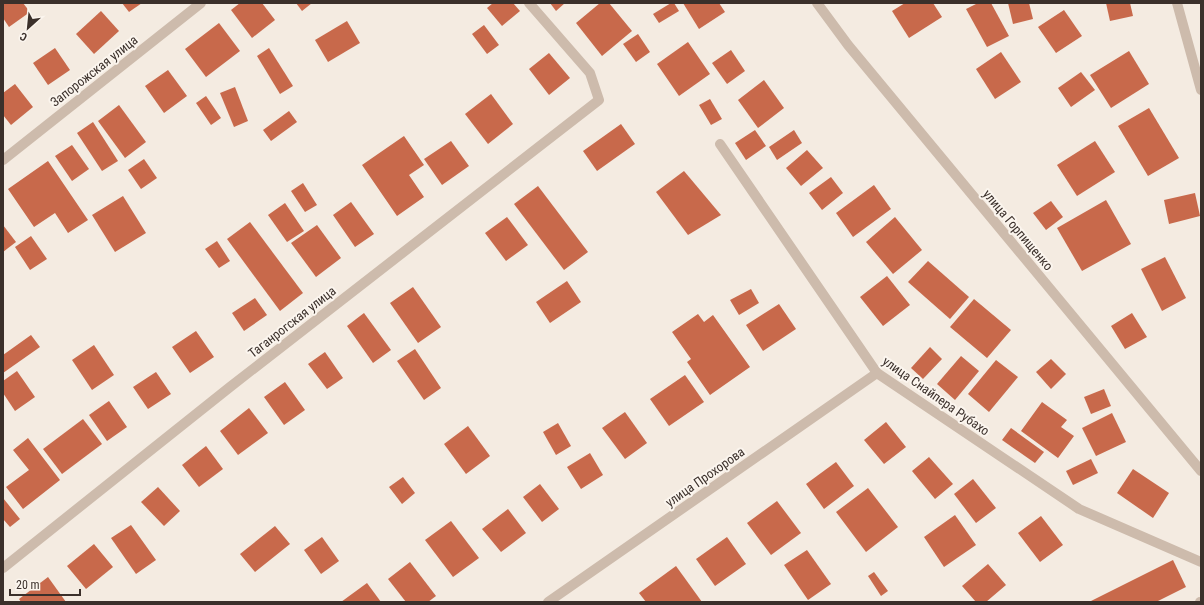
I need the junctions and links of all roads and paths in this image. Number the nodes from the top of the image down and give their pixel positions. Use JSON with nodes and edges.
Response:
{"nodes":[{"id":1,"x":200,"y":3,"type":"edge"},
{"id":2,"x":529,"y":3,"type":"edge"},
{"id":3,"x":818,"y":3,"type":"edge"},
{"id":4,"x":1177,"y":3,"type":"edge"},
{"id":5,"x":1201,"y":90,"type":"edge"},
{"id":6,"x":720,"y":144,"type":"dead end"},
{"id":7,"x":3,"y":160,"type":"edge"},
{"id":8,"x":877,"y":373,"type":"junction"},
{"id":9,"x":1201,"y":471,"type":"edge"},
{"id":10,"x":1201,"y":562,"type":"edge"},
{"id":11,"x":3,"y":568,"type":"edge"},
{"id":12,"x":548,"y":602,"type":"edge"}],
"edges":[{"from":1,"to":7,"type":"street","name":"Запорожская улица"},
{"from":2,"to":11,"type":"street","name":"Таганрогская улица"},
{"from":3,"to":9,"type":"street","name":"улица Горпищенко"},
{"from":4,"to":5,"type":"street"},
{"from":6,"to":8,"type":"street","name":"улица Снайпера Рубахо"},
{"from":8,"to":10,"type":"street","name":"улица Снайпера Рубахо"},
{"from":8,"to":12,"type":"street","name":"улица Прохорова"}]}
